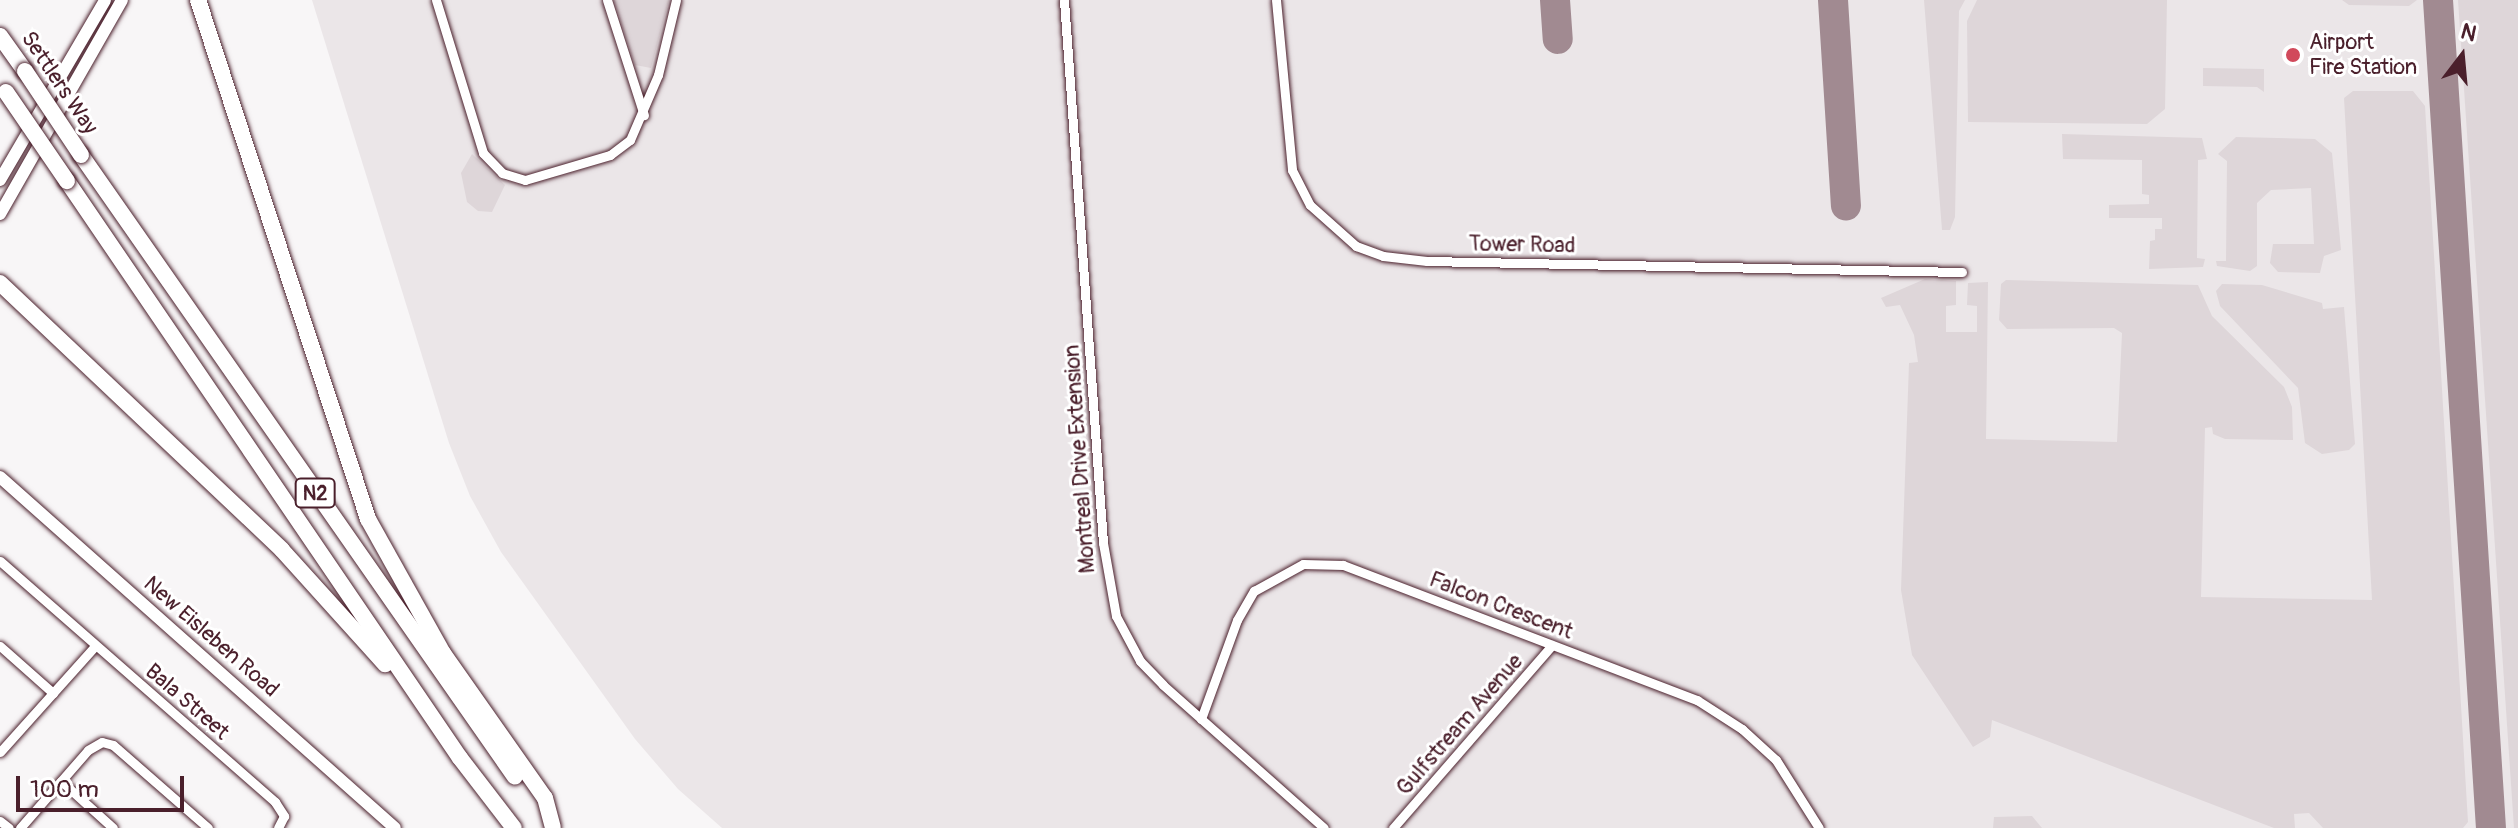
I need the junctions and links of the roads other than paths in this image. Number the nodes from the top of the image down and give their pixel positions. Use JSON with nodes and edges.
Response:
{"nodes":[{"id":1,"x":105,"y":0,"type":"edge"},
{"id":2,"x":122,"y":0,"type":"edge"},
{"id":3,"x":436,"y":0,"type":"edge"},
{"id":4,"x":607,"y":0,"type":"edge"},
{"id":5,"x":676,"y":0,"type":"edge"},
{"id":6,"x":1064,"y":0,"type":"edge"},
{"id":7,"x":1276,"y":0,"type":"edge"},
{"id":8,"x":198,"y":2,"type":"edge"},
{"id":9,"x":0,"y":36,"type":"edge"},
{"id":10,"x":3,"y":88,"type":"edge"},
{"id":11,"x":644,"y":116,"type":"junction"},
{"id":12,"x":0,"y":180,"type":"edge"},
{"id":13,"x":0,"y":214,"type":"edge"},
{"id":14,"x":1962,"y":272,"type":"dead end"},
{"id":15,"x":0,"y":283,"type":"edge"},
{"id":16,"x":0,"y":297,"type":"edge"},
{"id":17,"x":41,"y":325,"type":"junction"},
{"id":18,"x":0,"y":477,"type":"edge"},
{"id":19,"x":0,"y":561,"type":"edge"},
{"id":20,"x":1552,"y":645,"type":"junction"},
{"id":21,"x":0,"y":646,"type":"edge"},
{"id":22,"x":95,"y":646,"type":"junction"},
{"id":23,"x":53,"y":693,"type":"junction"},
{"id":24,"x":1201,"y":719,"type":"junction"},
{"id":25,"x":442,"y":731,"type":"junction"},
{"id":26,"x":0,"y":732,"type":"edge"},
{"id":27,"x":10,"y":740,"type":"junction"},
{"id":28,"x":0,"y":752,"type":"edge"},
{"id":29,"x":61,"y":781,"type":"junction"},
{"id":30,"x":0,"y":821,"type":"edge"},
{"id":31,"x":280,"y":825,"type":"edge"},
{"id":32,"x":554,"y":827,"type":"edge"},
{"id":33,"x":9,"y":828,"type":"edge"},
{"id":34,"x":20,"y":828,"type":"edge"},
{"id":35,"x":113,"y":828,"type":"edge"},
{"id":36,"x":208,"y":828,"type":"edge"},
{"id":37,"x":395,"y":828,"type":"edge"},
{"id":38,"x":514,"y":828,"type":"edge"},
{"id":39,"x":1324,"y":828,"type":"edge"},
{"id":40,"x":1393,"y":828,"type":"edge"},
{"id":41,"x":1819,"y":828,"type":"edge"}],
"edges":[{"from":1,"to":12,"type":"main road"},
{"from":2,"to":13,"type":"main road"},
{"from":3,"to":11,"type":"street"},
{"from":4,"to":11,"type":"street"},
{"from":5,"to":11,"type":"street"},
{"from":6,"to":24,"type":"street","name":"Montreal Drive Extension"},
{"from":7,"to":14,"type":"street","name":"Tower Road"},
{"from":8,"to":32,"type":"highway"},
{"from":9,"to":32,"type":"highway","name":"Settlers Way","number":"N2","bridge":true},
{"from":10,"to":25,"type":"highway","number":"N2","bridge":true},
{"from":15,"to":17,"type":"highway"},
{"from":16,"to":17,"type":"highway"},
{"from":17,"to":25,"type":"highway"},
{"from":18,"to":37,"type":"main road","name":"New Eisleben Road"},
{"from":19,"to":22,"type":"street","name":"Bala Street"},
{"from":20,"to":24,"type":"street","name":"Falcon Crescent"},
{"from":20,"to":40,"type":"street","name":"Gulfstream Avenue"},
{"from":20,"to":41,"type":"street","name":"Falcon Crescent"},
{"from":21,"to":23,"type":"street"},
{"from":22,"to":23,"type":"street"},
{"from":22,"to":31,"type":"street","name":"Bala Street"},
{"from":23,"to":27,"type":"street"},
{"from":24,"to":39,"type":"street","name":"Montreal Drive Extension"},
{"from":25,"to":38,"type":"highway","number":"N2"},
{"from":26,"to":27,"type":"street"},
{"from":27,"to":28,"type":"street"},
{"from":29,"to":34,"type":"street"},
{"from":29,"to":35,"type":"street"},
{"from":29,"to":36,"type":"street"},
{"from":30,"to":33,"type":"street"}]}
